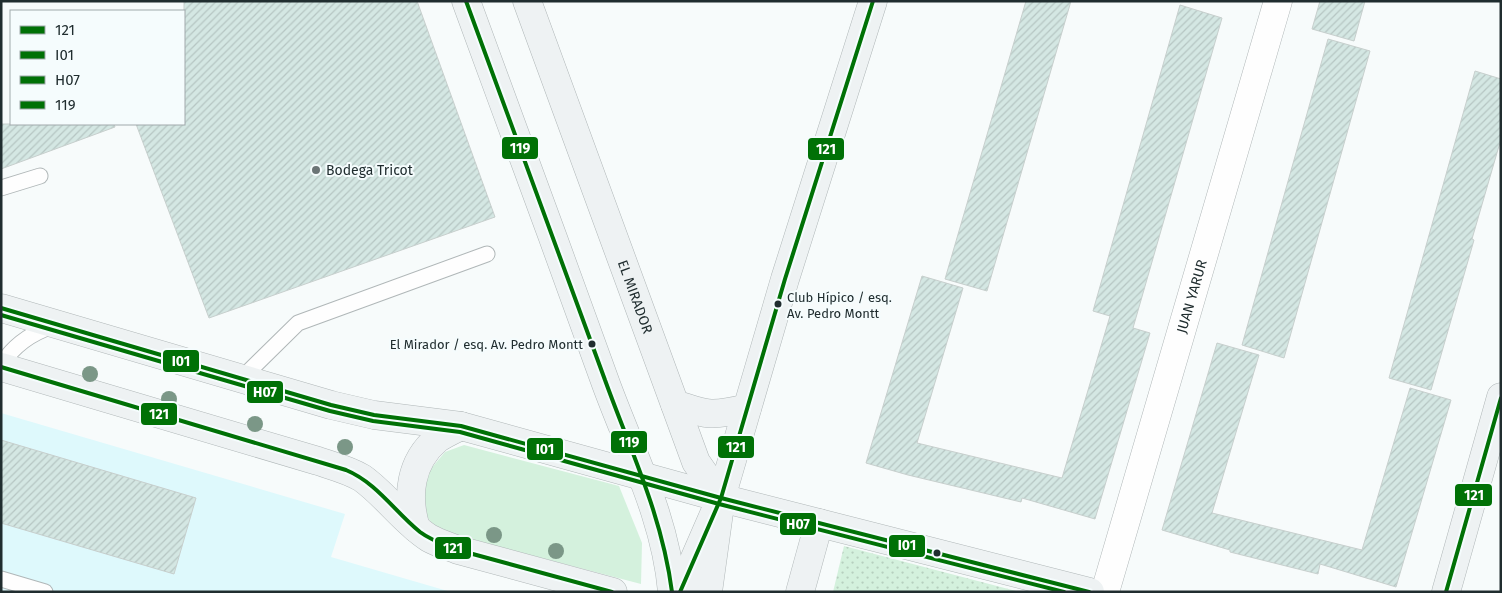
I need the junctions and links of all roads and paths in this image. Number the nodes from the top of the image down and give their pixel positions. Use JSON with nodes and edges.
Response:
{"nodes":[{"id":1,"x":466,"y":1,"type":"edge"},
{"id":2,"x":527,"y":1,"type":"edge"},
{"id":3,"x":873,"y":1,"type":"edge"},
{"id":4,"x":1278,"y":1,"type":"edge"},
{"id":5,"x":40,"y":176,"type":"dead end"},
{"id":6,"x":1,"y":188,"type":"edge"},
{"id":7,"x":487,"y":254,"type":"dead end"},
{"id":8,"x":1,"y":308,"type":"edge"},
{"id":9,"x":57,"y":325,"type":"junction"},
{"id":10,"x":1,"y":366,"type":"edge"},
{"id":11,"x":241,"y":379,"type":"junction"},
{"id":12,"x":1501,"y":397,"type":"edge"},
{"id":13,"x":675,"y":404,"type":"junction"},
{"id":14,"x":747,"y":408,"type":"junction"},
{"id":15,"x":461,"y":426,"type":"junction"},
{"id":16,"x":642,"y":476,"type":"junction"},
{"id":17,"x":721,"y":498,"type":"junction"},
{"id":18,"x":819,"y":523,"type":"junction"},
{"id":19,"x":416,"y":528,"type":"junction"},
{"id":20,"x":1,"y":579,"type":"edge"},
{"id":21,"x":45,"y":592,"type":"edge"},
{"id":22,"x":613,"y":592,"type":"edge"},
{"id":23,"x":672,"y":592,"type":"edge"},
{"id":24,"x":680,"y":592,"type":"edge"},
{"id":25,"x":708,"y":592,"type":"edge"},
{"id":26,"x":800,"y":592,"type":"edge"},
{"id":27,"x":1090,"y":592,"type":"edge"},
{"id":28,"x":1105,"y":592,"type":"edge"},
{"id":29,"x":1446,"y":592,"type":"edge"}],
"edges":[{"from":1,"to":16,"type":"main road"},
{"from":2,"to":13,"type":"main road","name":"EL MIRADOR"},
{"from":3,"to":14,"type":"main road"},
{"from":4,"to":28,"type":"street","name":"JUAN YARUR"},
{"from":5,"to":6,"type":"lane"},
{"from":7,"to":11,"type":"lane"},
{"from":8,"to":9,"type":"main road"},
{"from":9,"to":10,"type":"lane"},
{"from":9,"to":11,"type":"main road"},
{"from":10,"to":19,"type":"main road"},
{"from":11,"to":15,"type":"main road"},
{"from":12,"to":29,"type":"main road"},
{"from":13,"to":14,"type":"main road"},
{"from":13,"to":17,"type":"main road","name":"EL MIRADOR"},
{"from":14,"to":17,"type":"main road"},
{"from":15,"to":16,"type":"main road"},
{"from":15,"to":19,"type":"main road"},
{"from":16,"to":17,"type":"main road"},
{"from":16,"to":23,"type":"main road"},
{"from":17,"to":18,"type":"main road"},
{"from":17,"to":24,"type":"main road"},
{"from":17,"to":25,"type":"main road"},
{"from":18,"to":26,"type":"main road"},
{"from":18,"to":27,"type":"main road"},
{"from":19,"to":22,"type":"main road"},
{"from":20,"to":21,"type":"lane"}]}
